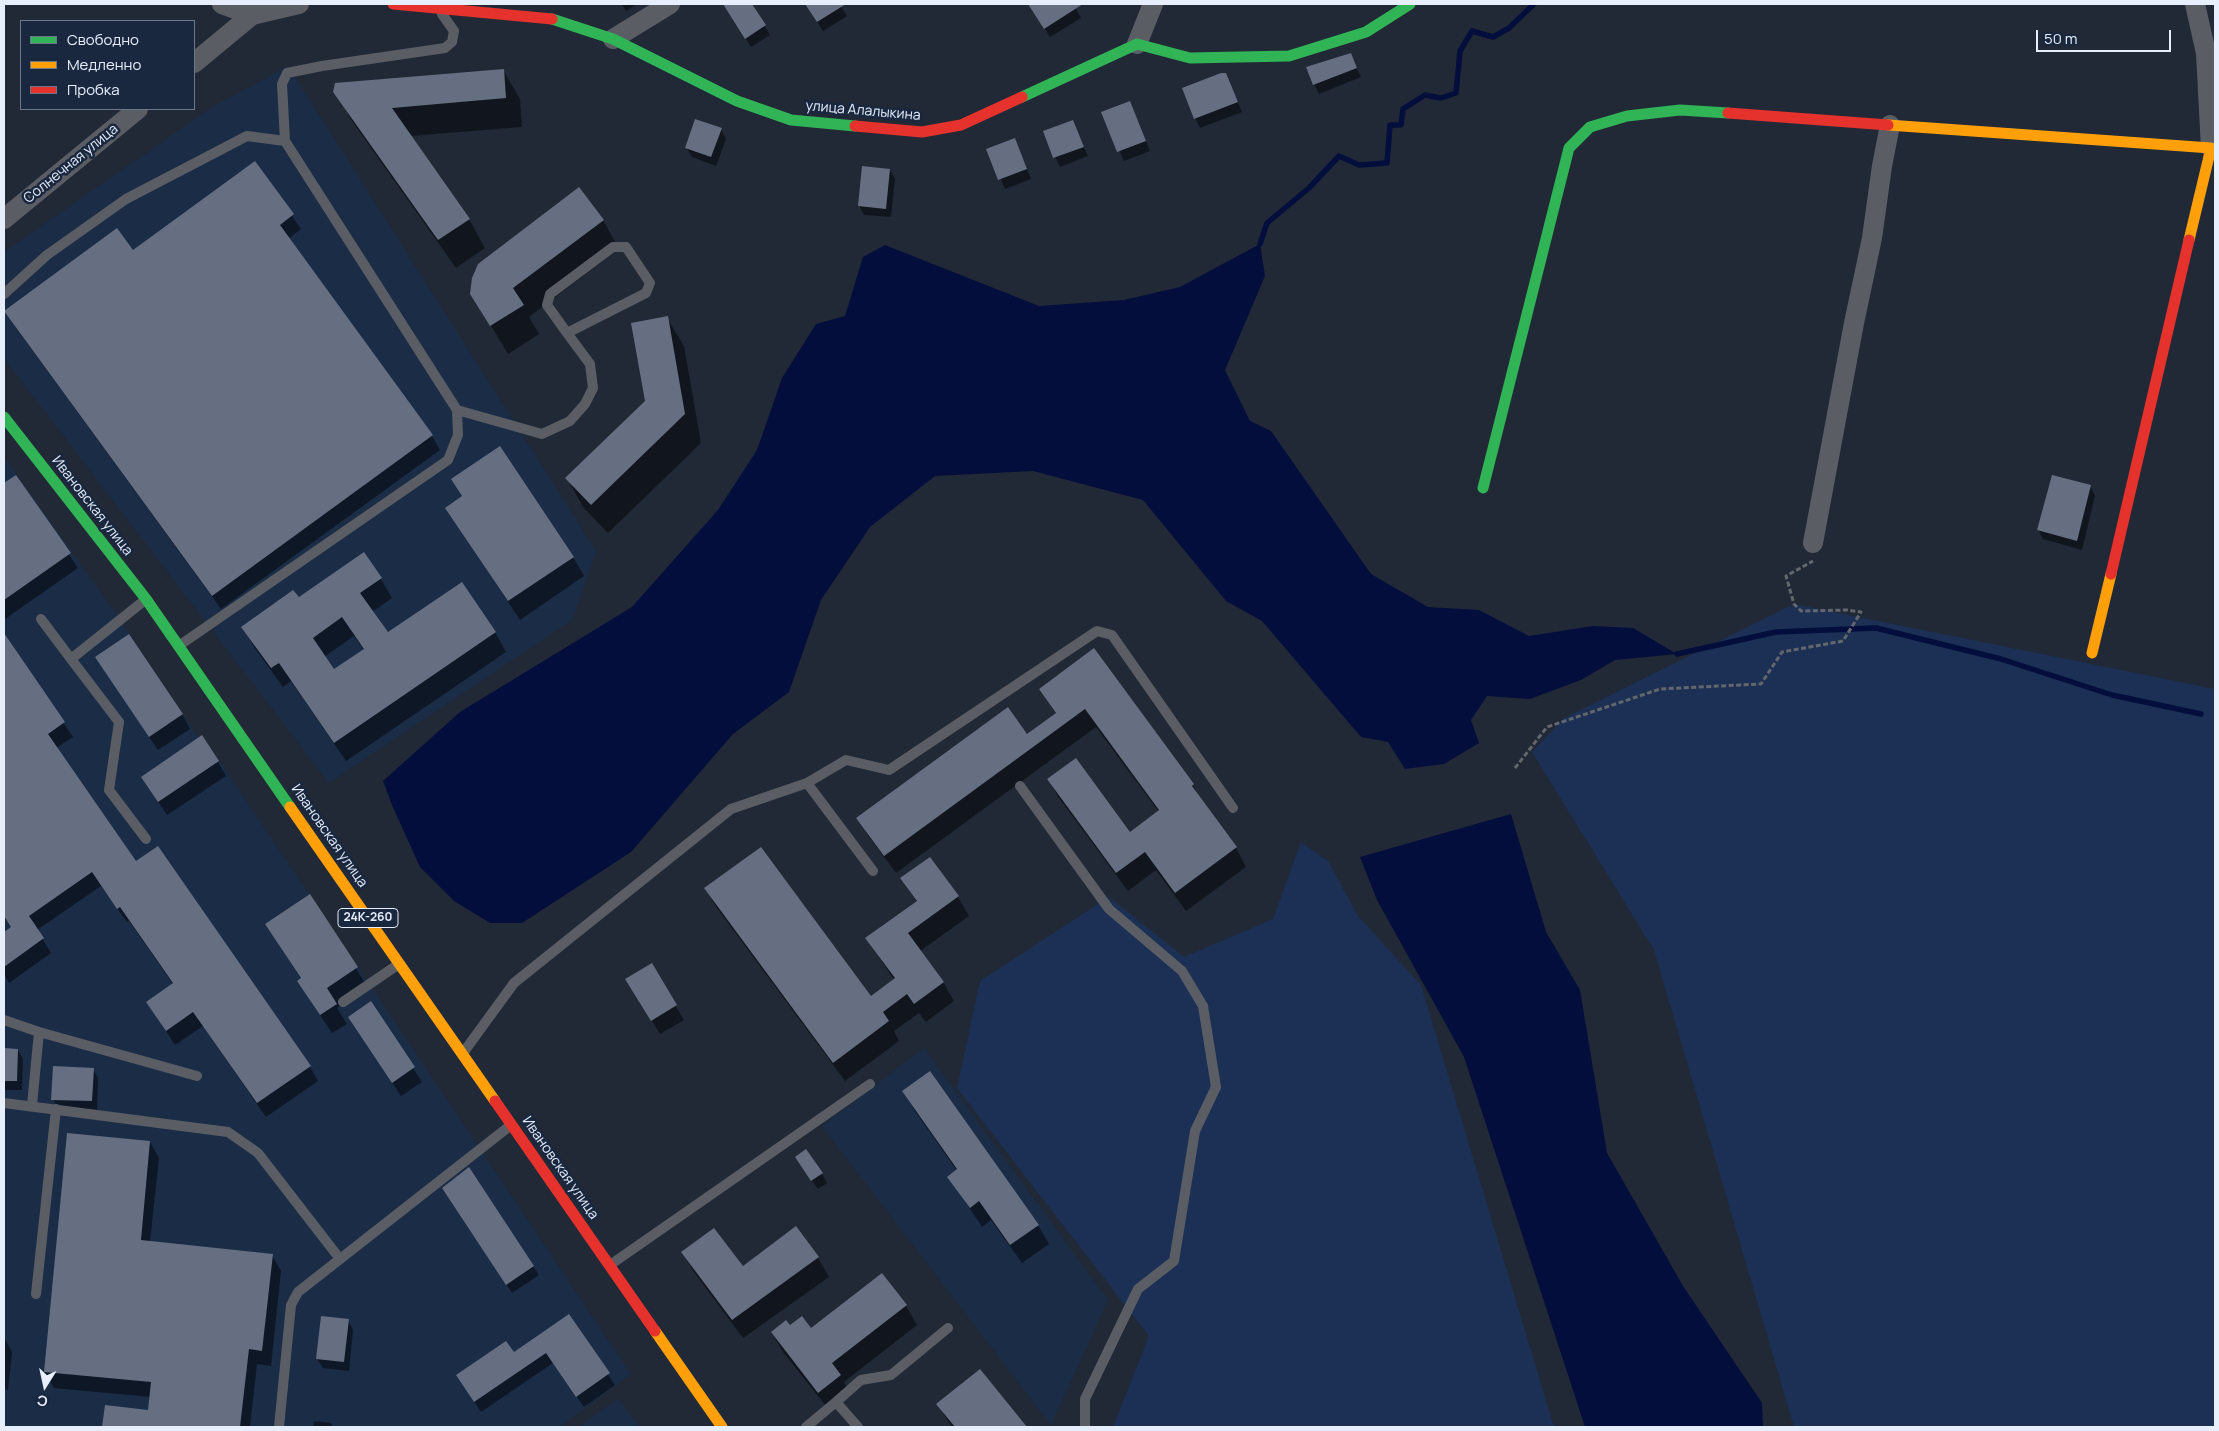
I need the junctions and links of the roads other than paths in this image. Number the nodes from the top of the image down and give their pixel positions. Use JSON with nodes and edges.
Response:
{"nodes":[{"id":1,"x":299,"y":4,"type":"edge"},
{"id":2,"x":393,"y":4,"type":"edge"},
{"id":3,"x":670,"y":4,"type":"edge"},
{"id":4,"x":1152,"y":4,"type":"edge"},
{"id":5,"x":1410,"y":4,"type":"edge"},
{"id":6,"x":2195,"y":4,"type":"edge"},
{"id":7,"x":236,"y":8,"type":"edge"},
{"id":8,"x":436,"y":8,"type":"junction"},
{"id":9,"x":613,"y":40,"type":"junction"},
{"id":10,"x":1137,"y":44,"type":"junction"},
{"id":11,"x":195,"y":62,"type":"edge"},
{"id":12,"x":137,"y":110,"type":"edge"},
{"id":13,"x":1890,"y":125,"type":"junction"},
{"id":14,"x":285,"y":141,"type":"junction"},
{"id":15,"x":2213,"y":148,"type":"edge"},
{"id":16,"x":4,"y":219,"type":"edge"},
{"id":17,"x":4,"y":294,"type":"edge"},
{"id":18,"x":567,"y":333,"type":"junction"},
{"id":19,"x":457,"y":410,"type":"junction"},
{"id":20,"x":4,"y":417,"type":"edge"},
{"id":21,"x":1483,"y":488,"type":"dead end"},
{"id":22,"x":1813,"y":543,"type":"road end"},
{"id":23,"x":146,"y":599,"type":"junction"},
{"id":24,"x":41,"y":619,"type":"dead end"},
{"id":25,"x":179,"y":646,"type":"junction"},
{"id":26,"x":2092,"y":653,"type":"dead end"},
{"id":27,"x":71,"y":659,"type":"junction"},
{"id":28,"x":807,"y":784,"type":"junction"},
{"id":29,"x":1020,"y":786,"type":"dead end"},
{"id":30,"x":1233,"y":808,"type":"dead end"},
{"id":31,"x":146,"y":839,"type":"dead end"},
{"id":32,"x":873,"y":871,"type":"dead end"},
{"id":33,"x":400,"y":964,"type":"junction"},
{"id":34,"x":343,"y":1002,"type":"dead end"},
{"id":35,"x":4,"y":1020,"type":"edge"},
{"id":36,"x":39,"y":1032,"type":"junction"},
{"id":37,"x":462,"y":1054,"type":"junction"},
{"id":38,"x":197,"y":1076,"type":"dead end"},
{"id":39,"x":870,"y":1084,"type":"dead end"},
{"id":40,"x":4,"y":1103,"type":"edge"},
{"id":41,"x":32,"y":1105,"type":"junction"},
{"id":42,"x":56,"y":1109,"type":"junction"},
{"id":43,"x":511,"y":1125,"type":"junction"},
{"id":44,"x":340,"y":1259,"type":"junction"},
{"id":45,"x":609,"y":1266,"type":"junction"},
{"id":46,"x":36,"y":1294,"type":"dead end"},
{"id":47,"x":948,"y":1328,"type":"dead end"},
{"id":48,"x":836,"y":1402,"type":"junction"},
{"id":49,"x":279,"y":1427,"type":"edge"},
{"id":50,"x":722,"y":1427,"type":"edge"},
{"id":51,"x":806,"y":1427,"type":"edge"},
{"id":52,"x":858,"y":1427,"type":"edge"},
{"id":53,"x":1085,"y":1427,"type":"edge"}],
"edges":[{"from":1,"to":7,"type":"street"},
{"from":2,"to":8,"type":"street","name":"улица Алалыкина"},
{"from":3,"to":9,"type":"street"},
{"from":4,"to":10,"type":"street"},
{"from":5,"to":10,"type":"street"},
{"from":6,"to":15,"type":"street"},
{"from":7,"to":11,"type":"street"},
{"from":8,"to":9,"type":"street","name":"улица Алалыкина"},
{"from":8,"to":14,"type":"lane"},
{"from":9,"to":10,"type":"street","name":"улица Алалыкина"},
{"from":12,"to":16,"type":"street","name":"Солнечная улица"},
{"from":13,"to":15,"type":"street"},
{"from":13,"to":21,"type":"street"},
{"from":13,"to":22,"type":"street"},
{"from":14,"to":17,"type":"lane"},
{"from":14,"to":19,"type":"lane"},
{"from":15,"to":26,"type":"street"},
{"from":18,"to":18,"type":"lane"},
{"from":18,"to":19,"type":"lane"},
{"from":19,"to":25,"type":"lane"},
{"from":20,"to":23,"type":"street","name":"Ивановская улица","number":"24К-260"},
{"from":23,"to":25,"type":"street","name":"Ивановская улица","number":"24К-260"},
{"from":23,"to":27,"type":"lane"},
{"from":24,"to":27,"type":"lane"},
{"from":25,"to":33,"type":"street","name":"Ивановская улица","number":"24К-260"},
{"from":27,"to":31,"type":"lane"},
{"from":28,"to":30,"type":"lane"},
{"from":28,"to":32,"type":"lane"},
{"from":28,"to":37,"type":"lane"},
{"from":29,"to":53,"type":"lane"},
{"from":33,"to":34,"type":"lane"},
{"from":33,"to":37,"type":"street","name":"Ивановская улица","number":"24К-260"},
{"from":35,"to":36,"type":"lane"},
{"from":36,"to":38,"type":"lane"},
{"from":36,"to":41,"type":"lane"},
{"from":37,"to":43,"type":"street","name":"Ивановская улица","number":"24К-260"},
{"from":39,"to":45,"type":"lane"},
{"from":40,"to":41,"type":"lane"},
{"from":41,"to":42,"type":"lane"},
{"from":42,"to":44,"type":"lane"},
{"from":42,"to":46,"type":"lane"},
{"from":43,"to":44,"type":"lane"},
{"from":43,"to":45,"type":"street","name":"Ивановская улица","number":"24К-260"},
{"from":44,"to":49,"type":"lane"},
{"from":45,"to":50,"type":"street","name":"Ивановская улица","number":"24К-260"},
{"from":47,"to":48,"type":"lane"},
{"from":48,"to":51,"type":"lane"},
{"from":48,"to":52,"type":"lane"}]}
